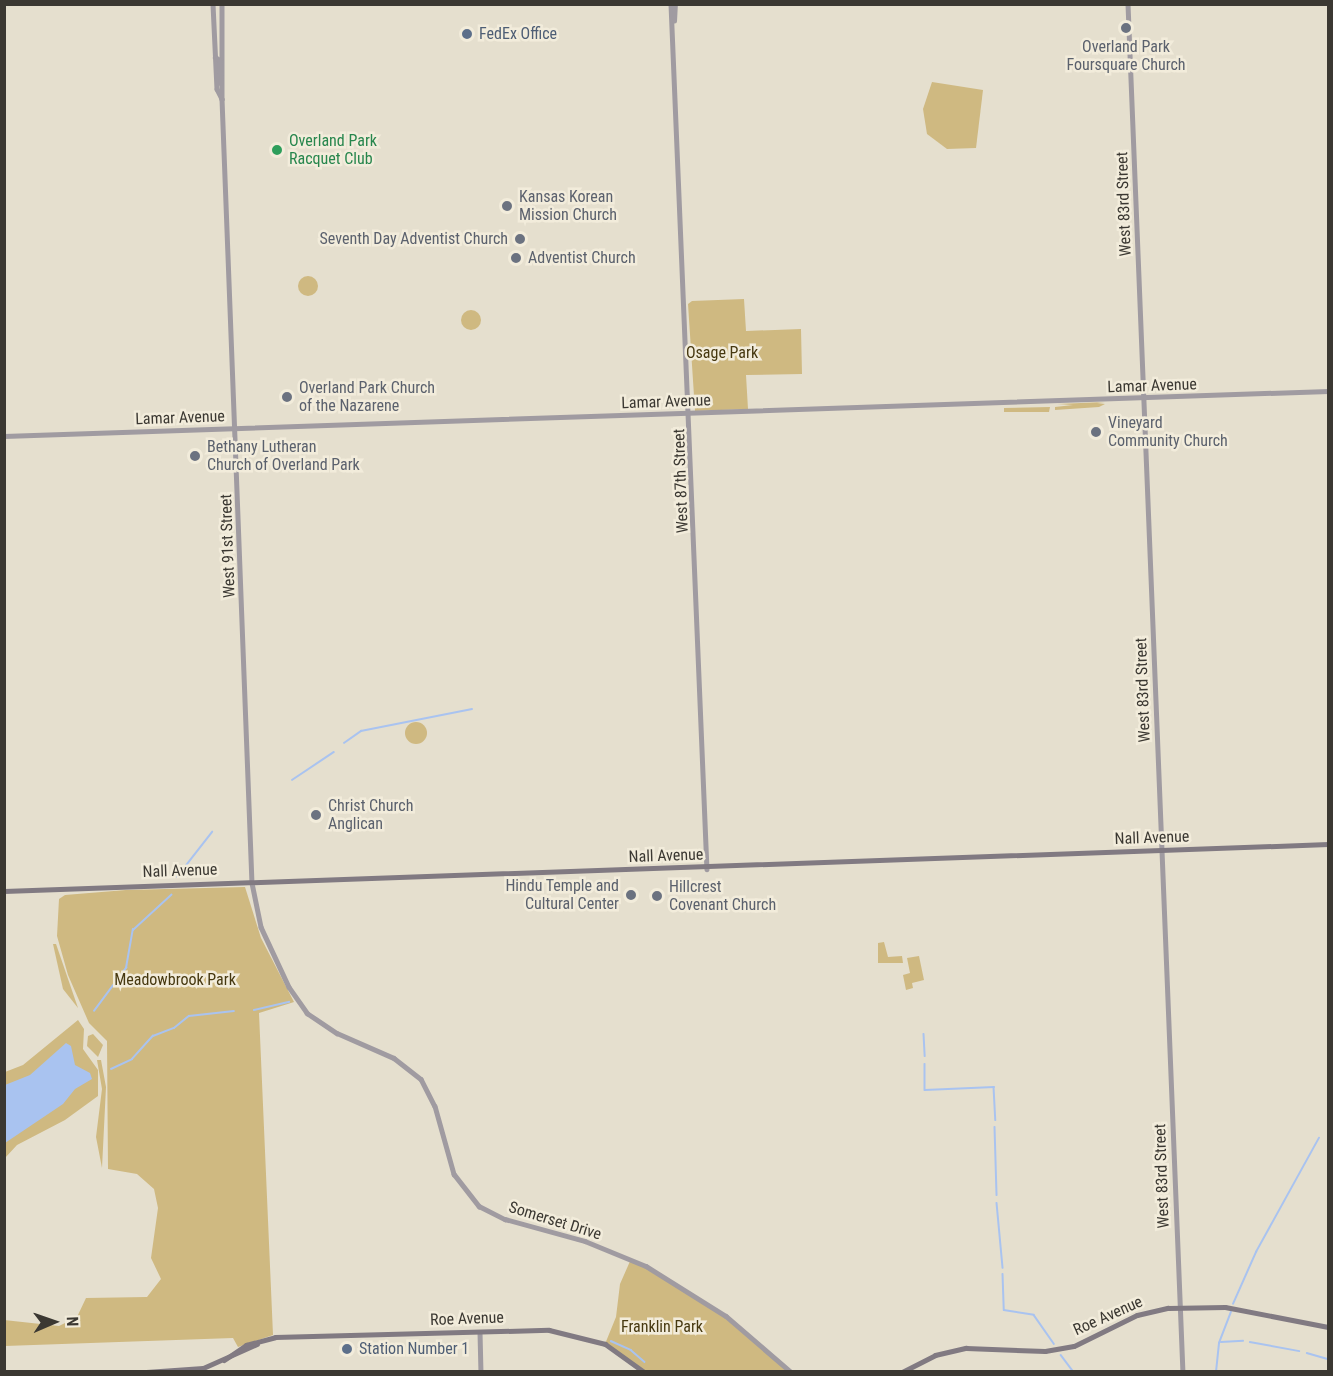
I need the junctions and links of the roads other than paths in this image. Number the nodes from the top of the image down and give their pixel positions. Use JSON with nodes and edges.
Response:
{"nodes":[{"id":1,"x":213,"y":4,"type":"edge"},
{"id":2,"x":222,"y":4,"type":"edge"},
{"id":3,"x":673,"y":4,"type":"edge"},
{"id":4,"x":1129,"y":6,"type":"edge"},
{"id":5,"x":214,"y":34,"type":"junction"},
{"id":6,"x":224,"y":56,"type":"junction"},
{"id":7,"x":215,"y":57,"type":"junction"},
{"id":8,"x":224,"y":87,"type":"junction"},
{"id":9,"x":222,"y":99,"type":"junction"},
{"id":10,"x":1329,"y":391,"type":"edge"},
{"id":11,"x":1143,"y":398,"type":"junction"},
{"id":12,"x":690,"y":413,"type":"junction"},
{"id":13,"x":235,"y":429,"type":"junction"},
{"id":14,"x":4,"y":436,"type":"edge"},
{"id":15,"x":1329,"y":844,"type":"edge"},
{"id":16,"x":1161,"y":851,"type":"junction"},
{"id":17,"x":707,"y":869,"type":"junction"},
{"id":18,"x":252,"y":883,"type":"junction"},
{"id":19,"x":4,"y":891,"type":"edge"},
{"id":20,"x":1180,"y":1307,"type":"junction"},
{"id":21,"x":1329,"y":1327,"type":"edge"},
{"id":22,"x":480,"y":1332,"type":"junction"},
{"id":23,"x":146,"y":1371,"type":"edge"},
{"id":24,"x":482,"y":1371,"type":"edge"},
{"id":25,"x":644,"y":1371,"type":"edge"},
{"id":26,"x":791,"y":1371,"type":"edge"},
{"id":27,"x":902,"y":1371,"type":"edge"},
{"id":28,"x":1183,"y":1371,"type":"edge"}],
"edges":[{"from":1,"to":5,"type":"street","name":"West 91st Street"},
{"from":2,"to":6,"type":"street","name":"West 91st Street"},
{"from":3,"to":12,"type":"street","name":"West 87th Street"},
{"from":4,"to":11,"type":"street","name":"West 83rd Street"},
{"from":5,"to":6,"type":"street"},
{"from":5,"to":7,"type":"street","name":"West 91st Street"},
{"from":6,"to":8,"type":"street","name":"West 91st Street"},
{"from":7,"to":8,"type":"street"},
{"from":7,"to":9,"type":"street","name":"West 91st Street"},
{"from":8,"to":9,"type":"street","name":"West 91st Street"},
{"from":9,"to":13,"type":"street","name":"West 91st Street"},
{"from":10,"to":11,"type":"street","name":"Lamar Avenue"},
{"from":11,"to":12,"type":"street","name":"Lamar Avenue"},
{"from":11,"to":16,"type":"street","name":"West 83rd Street"},
{"from":12,"to":13,"type":"street","name":"Lamar Avenue"},
{"from":12,"to":17,"type":"street","name":"West 87th Street"},
{"from":13,"to":14,"type":"street","name":"Lamar Avenue"},
{"from":13,"to":18,"type":"street","name":"West 91st Street"},
{"from":15,"to":16,"type":"main road","name":"Nall Avenue"},
{"from":16,"to":17,"type":"main road","name":"Nall Avenue"},
{"from":16,"to":20,"type":"street","name":"West 83rd Street"},
{"from":17,"to":18,"type":"main road","name":"Nall Avenue"},
{"from":18,"to":19,"type":"main road","name":"Nall Avenue"},
{"from":18,"to":26,"type":"street","name":"Somerset Drive"},
{"from":20,"to":21,"type":"main road","name":"Roe Avenue"},
{"from":20,"to":27,"type":"main road","name":"Roe Avenue"},
{"from":20,"to":28,"type":"street","name":"West 83rd Street"},
{"from":22,"to":23,"type":"main road","name":"Roe Avenue"},
{"from":22,"to":24,"type":"street"},
{"from":22,"to":25,"type":"main road","name":"Roe Avenue"}]}
